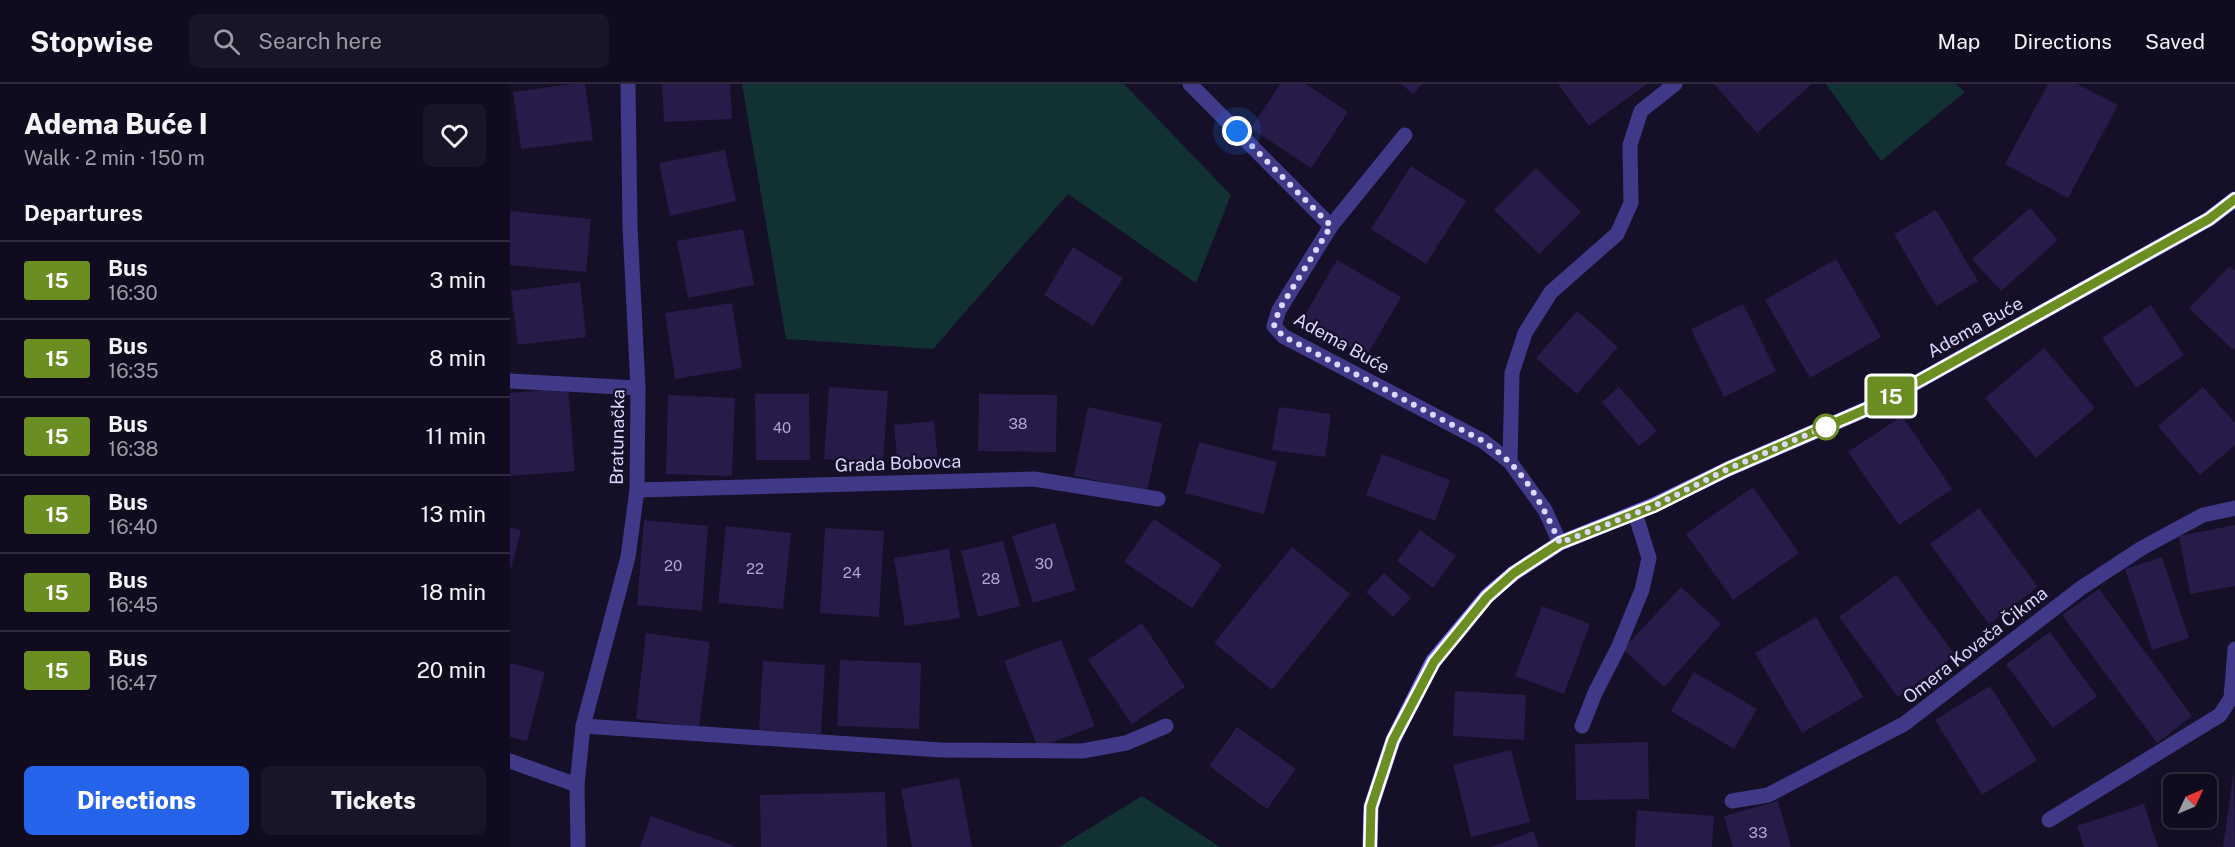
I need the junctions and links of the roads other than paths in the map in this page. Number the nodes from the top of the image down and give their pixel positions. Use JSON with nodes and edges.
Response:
{"nodes":[{"id":1,"x":628,"y":84,"type":"edge"},
{"id":2,"x":1190,"y":84,"type":"edge"},
{"id":3,"x":1675,"y":84,"type":"edge"},
{"id":4,"x":1405,"y":135,"type":"dead end"},
{"id":5,"x":2235,"y":199,"type":"edge"},
{"id":6,"x":1331,"y":226,"type":"junction"},
{"id":7,"x":510,"y":381,"type":"edge"},
{"id":8,"x":638,"y":388,"type":"junction"},
{"id":9,"x":1510,"y":462,"type":"junction"},
{"id":10,"x":637,"y":490,"type":"junction"},
{"id":11,"x":1158,"y":499,"type":"dead end"},
{"id":12,"x":2235,"y":508,"type":"edge"},
{"id":13,"x":1635,"y":513,"type":"junction"},
{"id":14,"x":1560,"y":543,"type":"junction"},
{"id":15,"x":2235,"y":649,"type":"edge"},
{"id":16,"x":583,"y":726,"type":"junction"},
{"id":17,"x":1166,"y":726,"type":"dead end"},
{"id":18,"x":1582,"y":726,"type":"dead end"},
{"id":19,"x":510,"y":761,"type":"edge"},
{"id":20,"x":577,"y":785,"type":"junction"},
{"id":21,"x":1732,"y":801,"type":"dead end"},
{"id":22,"x":2049,"y":820,"type":"dead end"},
{"id":23,"x":578,"y":847,"type":"edge"},
{"id":24,"x":1370,"y":847,"type":"edge"}],
"edges":[{"from":1,"to":8,"type":"street","name":"Bratunačka"},
{"from":2,"to":6,"type":"street"},
{"from":3,"to":9,"type":"street"},
{"from":4,"to":6,"type":"street","name":"Adema Buće"},
{"from":5,"to":13,"type":"street","name":"Adema Buće"},
{"from":6,"to":9,"type":"street","name":"Adema Buće"},
{"from":7,"to":8,"type":"street"},
{"from":8,"to":10,"type":"street","name":"Bratunačka"},
{"from":9,"to":14,"type":"street","name":"Adema Buće"},
{"from":10,"to":11,"type":"street","name":"Grada Bobovca"},
{"from":10,"to":16,"type":"street","name":"Bratunačka"},
{"from":12,"to":21,"type":"street","name":"Omera Kovača Čikma"},
{"from":13,"to":14,"type":"street","name":"Adema Buće"},
{"from":13,"to":18,"type":"street"},
{"from":14,"to":24,"type":"street","name":"Adema Buće"},
{"from":15,"to":22,"type":"street"},
{"from":16,"to":17,"type":"street"},
{"from":16,"to":20,"type":"street","name":"Bratunačka"},
{"from":19,"to":20,"type":"street"},
{"from":20,"to":23,"type":"street","name":"Bratunačka"}]}
